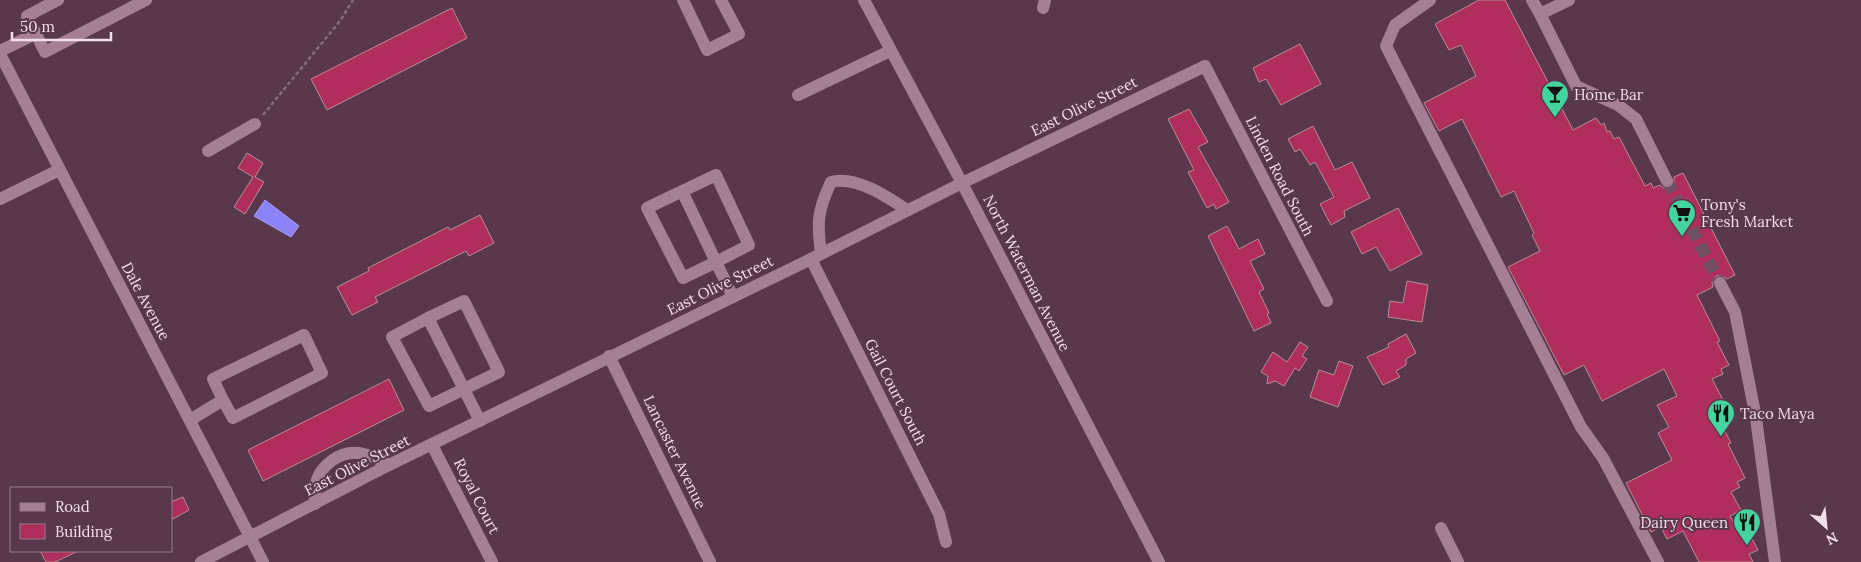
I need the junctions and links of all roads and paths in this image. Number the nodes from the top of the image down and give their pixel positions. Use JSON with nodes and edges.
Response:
{"nodes":[{"id":1,"x":58,"y":0,"type":"edge"},
{"id":2,"x":146,"y":0,"type":"edge"},
{"id":3,"x":353,"y":0,"type":"edge"},
{"id":4,"x":683,"y":0,"type":"edge"},
{"id":5,"x":721,"y":0,"type":"edge"},
{"id":6,"x":864,"y":0,"type":"edge"},
{"id":7,"x":1430,"y":0,"type":"edge"},
{"id":8,"x":1532,"y":0,"type":"edge"},
{"id":9,"x":1569,"y":0,"type":"edge"},
{"id":10,"x":1540,"y":14,"type":"junction"},
{"id":11,"x":36,"y":34,"type":"junction"},
{"id":12,"x":890,"y":51,"type":"junction"},
{"id":13,"x":0,"y":53,"type":"edge"},
{"id":14,"x":1205,"y":66,"type":"joint"},
{"id":15,"x":798,"y":95,"type":"dead end"},
{"id":16,"x":255,"y":124,"type":"joint"},
{"id":17,"x":208,"y":151,"type":"dead end"},
{"id":18,"x":59,"y":170,"type":"junction"},
{"id":19,"x":1667,"y":181,"type":"tunnel mouth"},
{"id":20,"x":962,"y":183,"type":"junction"},
{"id":21,"x":682,"y":191,"type":"junction"},
{"id":22,"x":0,"y":199,"type":"edge"},
{"id":23,"x":907,"y":210,"type":"junction"},
{"id":24,"x":816,"y":257,"type":"junction"},
{"id":25,"x":716,"y":262,"type":"junction"},
{"id":26,"x":1720,"y":283,"type":"tunnel mouth"},
{"id":27,"x":733,"y":297,"type":"junction"},
{"id":28,"x":1327,"y":301,"type":"dead end"},
{"id":29,"x":428,"y":318,"type":"junction"},
{"id":30,"x":610,"y":356,"type":"junction"},
{"id":31,"x":465,"y":390,"type":"junction"},
{"id":32,"x":223,"y":400,"type":"junction"},
{"id":33,"x":190,"y":420,"type":"junction"},
{"id":34,"x":480,"y":420,"type":"junction"},
{"id":35,"x":432,"y":445,"type":"junction"},
{"id":36,"x":389,"y":465,"type":"junction"},
{"id":37,"x":315,"y":504,"type":"junction"},
{"id":38,"x":1441,"y":528,"type":"dead end"},
{"id":39,"x":251,"y":537,"type":"junction"},
{"id":40,"x":946,"y":542,"type":"dead end"},
{"id":41,"x":201,"y":562,"type":"edge"},
{"id":42,"x":263,"y":562,"type":"edge"},
{"id":43,"x":492,"y":562,"type":"edge"},
{"id":44,"x":710,"y":562,"type":"edge"},
{"id":45,"x":1159,"y":562,"type":"edge"},
{"id":46,"x":1458,"y":562,"type":"edge"},
{"id":47,"x":1658,"y":562,"type":"edge"},
{"id":48,"x":1775,"y":562,"type":"edge"}],
"edges":[{"from":1,"to":11,"type":"street"},
{"from":2,"to":11,"type":"street"},
{"from":3,"to":16,"type":"path"},
{"from":4,"to":5,"type":"street"},
{"from":6,"to":12,"type":"street","name":"North Waterman Avenue"},
{"from":7,"to":47,"type":"street"},
{"from":8,"to":10,"type":"street"},
{"from":9,"to":10,"type":"street"},
{"from":10,"to":19,"type":"street"},
{"from":11,"to":13,"type":"street"},
{"from":12,"to":15,"type":"street"},
{"from":12,"to":20,"type":"street","name":"North Waterman Avenue"},
{"from":13,"to":18,"type":"street","name":"Dale Avenue"},
{"from":14,"to":20,"type":"street","name":"East Olive Street"},
{"from":14,"to":28,"type":"street","name":"Linden Road South"},
{"from":16,"to":17,"type":"street"},
{"from":18,"to":22,"type":"street"},
{"from":18,"to":33,"type":"street","name":"Dale Avenue"},
{"from":20,"to":23,"type":"street","name":"East Olive Street"},
{"from":20,"to":45,"type":"street","name":"North Waterman Avenue"},
{"from":21,"to":25,"type":"street"},
{"from":21,"to":25,"type":"street"},
{"from":21,"to":25,"type":"street"},
{"from":23,"to":24,"type":"street","name":"East Olive Street"},
{"from":23,"to":24,"type":"street","name":"Gail Court South"},
{"from":24,"to":27,"type":"street","name":"East Olive Street"},
{"from":24,"to":40,"type":"street","name":"Gail Court South"},
{"from":25,"to":27,"type":"street"},
{"from":26,"to":48,"type":"street"},
{"from":27,"to":30,"type":"street","name":"East Olive Street"},
{"from":29,"to":31,"type":"street"},
{"from":29,"to":31,"type":"street"},
{"from":29,"to":31,"type":"street"},
{"from":30,"to":34,"type":"street","name":"East Olive Street"},
{"from":30,"to":44,"type":"street","name":"Lancaster Avenue"},
{"from":31,"to":34,"type":"street"},
{"from":32,"to":32,"type":"street"},
{"from":32,"to":33,"type":"street"},
{"from":33,"to":39,"type":"street","name":"Dale Avenue"},
{"from":34,"to":35,"type":"street","name":"East Olive Street"},
{"from":35,"to":36,"type":"street","name":"East Olive Street"},
{"from":35,"to":43,"type":"street","name":"Royal Court"},
{"from":36,"to":37,"type":"street","name":"East Olive Street"},
{"from":36,"to":37,"type":"street"},
{"from":37,"to":39,"type":"street","name":"East Olive Street"},
{"from":38,"to":46,"type":"street"},
{"from":39,"to":41,"type":"street","name":"East Olive Street"},
{"from":39,"to":42,"type":"street","name":"Dale Avenue"}]}
